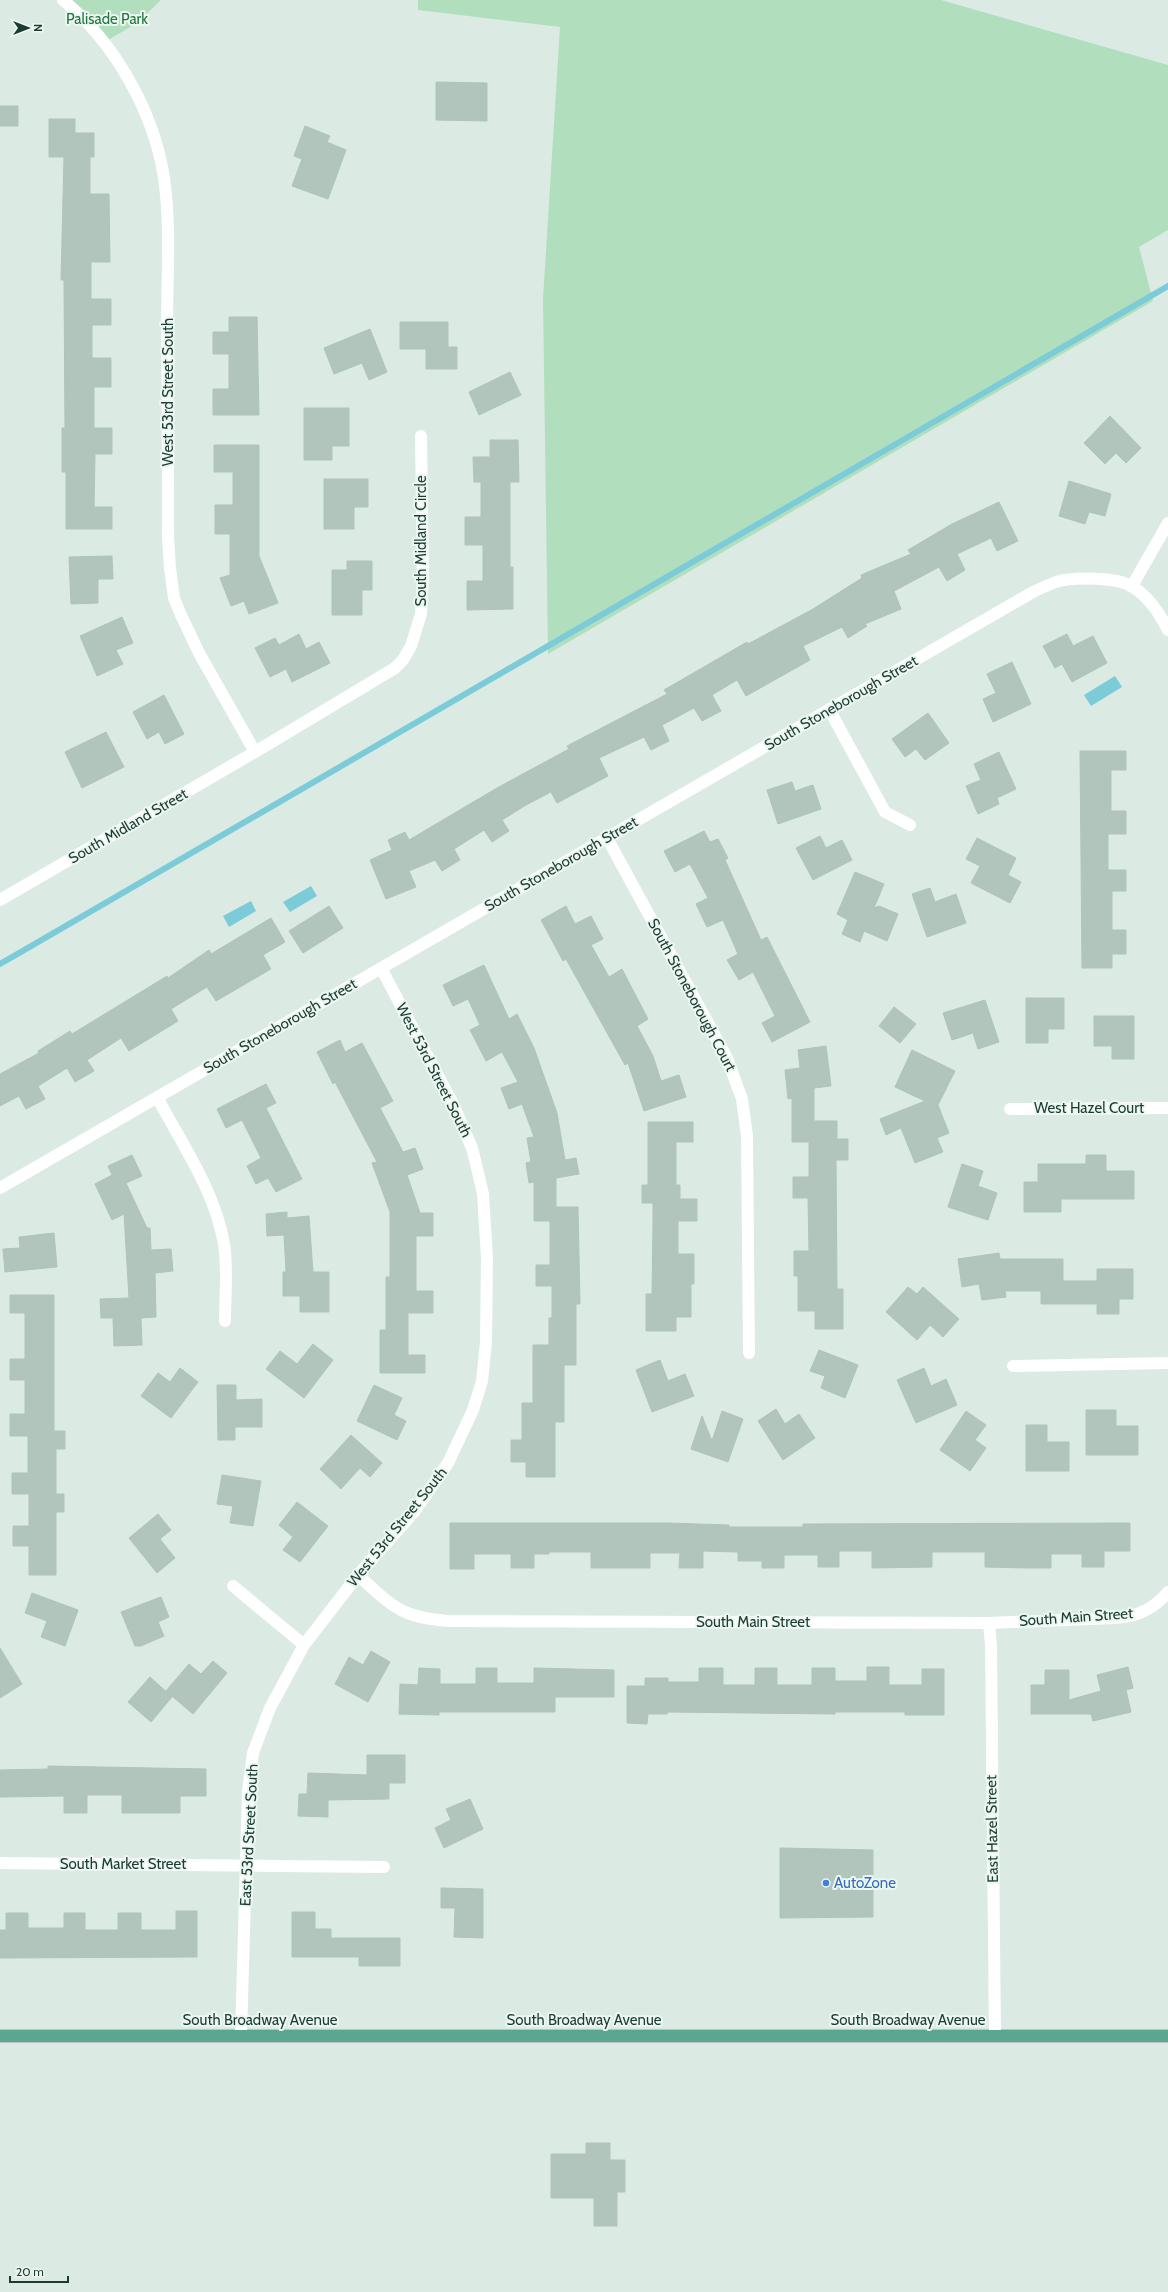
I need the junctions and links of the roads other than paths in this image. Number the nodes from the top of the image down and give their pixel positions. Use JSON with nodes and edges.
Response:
{"nodes":[{"id":1,"x":63,"y":0,"type":"edge"},
{"id":2,"x":421,"y":436,"type":"dead end"},
{"id":3,"x":1168,"y":523,"type":"edge"},
{"id":4,"x":1132,"y":586,"type":"junction"},
{"id":5,"x":1168,"y":630,"type":"edge"},
{"id":6,"x":829,"y":709,"type":"junction"},
{"id":7,"x":255,"y":752,"type":"junction"},
{"id":8,"x":910,"y":825,"type":"dead end"},
{"id":9,"x":607,"y":838,"type":"junction"},
{"id":10,"x":1,"y":897,"type":"edge"},
{"id":11,"x":382,"y":968,"type":"junction"},
{"id":12,"x":157,"y":1097,"type":"junction"},
{"id":13,"x":1168,"y":1108,"type":"edge"},
{"id":14,"x":1010,"y":1109,"type":"dead end"},
{"id":15,"x":0,"y":1188,"type":"edge"},
{"id":16,"x":225,"y":1321,"type":"dead end"},
{"id":17,"x":749,"y":1353,"type":"dead end"},
{"id":18,"x":1168,"y":1363,"type":"edge"},
{"id":19,"x":1013,"y":1366,"type":"dead end"},
{"id":20,"x":358,"y":1575,"type":"junction"},
{"id":21,"x":233,"y":1586,"type":"dead end"},
{"id":22,"x":1168,"y":1592,"type":"edge"},
{"id":23,"x":988,"y":1623,"type":"junction"},
{"id":24,"x":304,"y":1645,"type":"junction"},
{"id":25,"x":0,"y":1863,"type":"edge"},
{"id":26,"x":247,"y":1865,"type":"junction"},
{"id":27,"x":384,"y":1867,"type":"dead end"},
{"id":28,"x":0,"y":2036,"type":"edge"},
{"id":29,"x":241,"y":2036,"type":"junction"},
{"id":30,"x":995,"y":2036,"type":"junction"},
{"id":31,"x":1168,"y":2036,"type":"edge"}],
"edges":[{"from":1,"to":7,"type":"street","name":"West 53rd Street South"},
{"from":2,"to":7,"type":"street","name":"South Midland Circle"},
{"from":3,"to":4,"type":"street"},
{"from":4,"to":5,"type":"street"},
{"from":4,"to":6,"type":"street","name":"South Stoneborough Street"},
{"from":6,"to":8,"type":"street"},
{"from":6,"to":9,"type":"street","name":"South Stoneborough Street"},
{"from":7,"to":10,"type":"street","name":"South Midland Street"},
{"from":9,"to":11,"type":"street","name":"South Stoneborough Street"},
{"from":9,"to":17,"type":"street","name":"South Stoneborough Court"},
{"from":11,"to":12,"type":"street","name":"South Stoneborough Street"},
{"from":11,"to":20,"type":"street","name":"West 53rd Street South"},
{"from":12,"to":15,"type":"street","name":"South Stoneborough Street"},
{"from":12,"to":16,"type":"street"},
{"from":13,"to":14,"type":"street","name":"West Hazel Court"},
{"from":18,"to":19,"type":"street"},
{"from":20,"to":23,"type":"street","name":"South Main Street"},
{"from":20,"to":24,"type":"street","name":"West 53rd Street South"},
{"from":21,"to":24,"type":"street"},
{"from":22,"to":23,"type":"street","name":"South Main Street"},
{"from":23,"to":30,"type":"street","name":"East Hazel Street"},
{"from":24,"to":26,"type":"street","name":"East 53rd Street South"},
{"from":25,"to":26,"type":"street","name":"South Market Street"},
{"from":26,"to":27,"type":"street","name":"South Market Street"},
{"from":26,"to":29,"type":"street","name":"East 53rd Street South"},
{"from":28,"to":29,"type":"main road","name":"South Broadway Avenue"},
{"from":29,"to":30,"type":"main road","name":"South Broadway Avenue"},
{"from":30,"to":31,"type":"main road","name":"South Broadway Avenue"}]}
